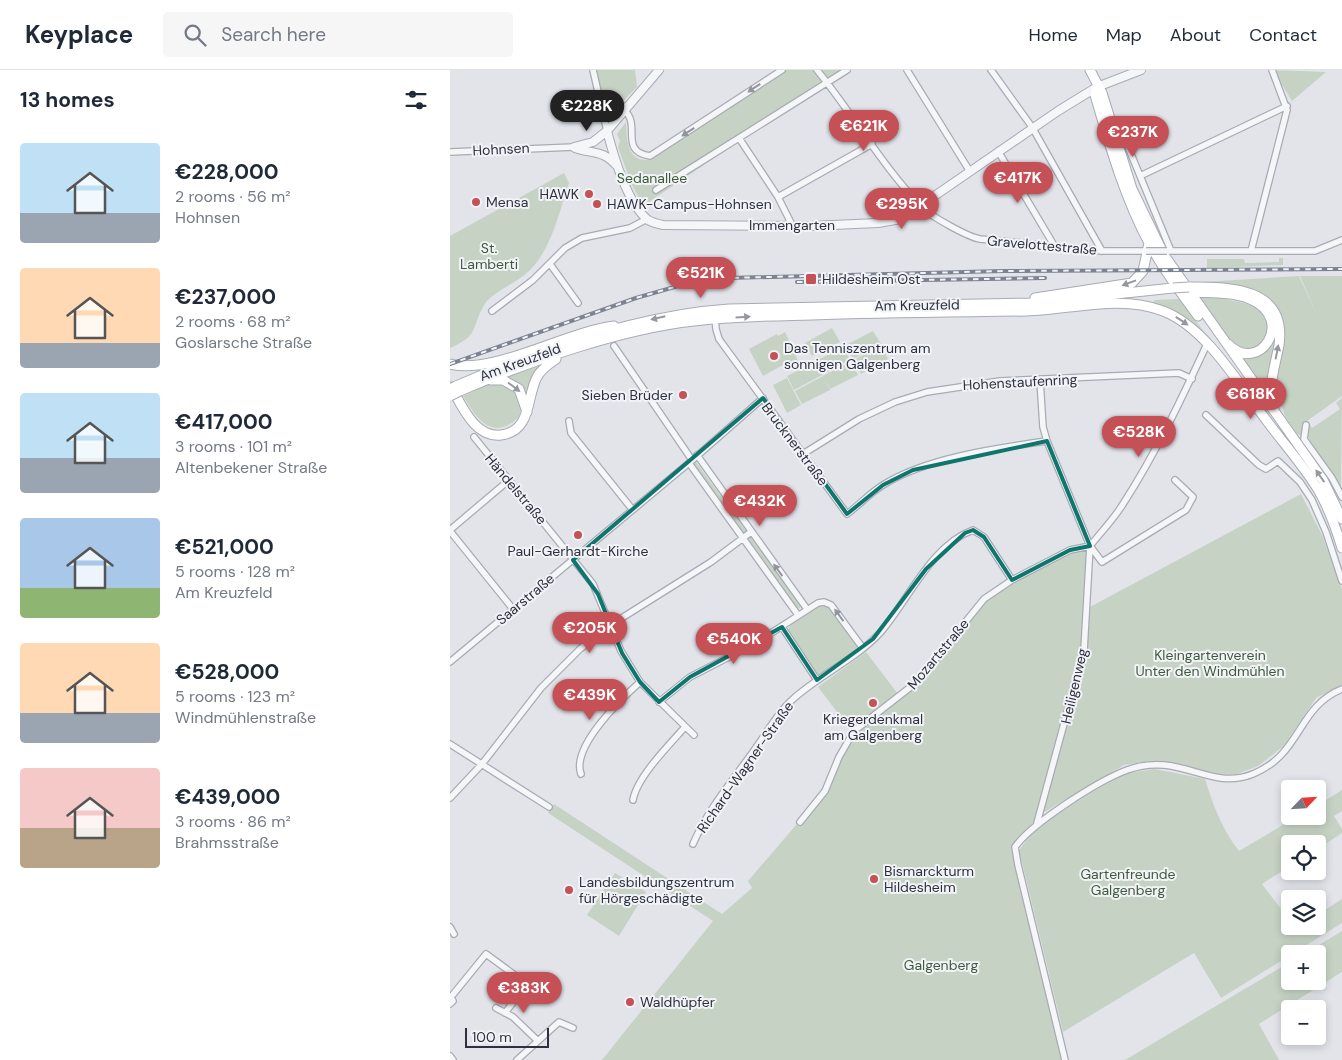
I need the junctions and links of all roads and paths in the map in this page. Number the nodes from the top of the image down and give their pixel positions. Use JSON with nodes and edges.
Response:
{"nodes":[{"id":1,"x":593,"y":70,"type":"edge"},
{"id":2,"x":659,"y":70,"type":"edge"},
{"id":3,"x":782,"y":70,"type":"edge"},
{"id":4,"x":818,"y":70,"type":"edge"},
{"id":5,"x":848,"y":70,"type":"edge"},
{"id":6,"x":907,"y":70,"type":"edge"},
{"id":7,"x":991,"y":70,"type":"edge"},
{"id":8,"x":1090,"y":70,"type":"edge"},
{"id":9,"x":1141,"y":70,"type":"edge"},
{"id":10,"x":1272,"y":70,"type":"edge"},
{"id":11,"x":828,"y":83,"type":"junction"},
{"id":12,"x":1097,"y":87,"type":"junction"},
{"id":13,"x":600,"y":102,"type":"junction"},
{"id":14,"x":1287,"y":106,"type":"junction"},
{"id":15,"x":626,"y":108,"type":"junction"},
{"id":16,"x":1117,"y":120,"type":"dead end"},
{"id":17,"x":1032,"y":127,"type":"junction"},
{"id":18,"x":607,"y":131,"type":"junction"},
{"id":19,"x":739,"y":138,"type":"junction"},
{"id":20,"x":872,"y":144,"type":"junction"},
{"id":21,"x":574,"y":147,"type":"junction"},
{"id":22,"x":998,"y":151,"type":"junction"},
{"id":23,"x":450,"y":152,"type":"edge"},
{"id":24,"x":618,"y":167,"type":"junction"},
{"id":25,"x":969,"y":170,"type":"junction"},
{"id":26,"x":1140,"y":176,"type":"junction"},
{"id":27,"x":656,"y":190,"type":"dead end"},
{"id":28,"x":778,"y":197,"type":"junction"},
{"id":29,"x":921,"y":206,"type":"junction"},
{"id":30,"x":647,"y":219,"type":"junction"},
{"id":31,"x":792,"y":225,"type":"junction"},
{"id":32,"x":1342,"y":240,"type":"edge"},
{"id":33,"x":1055,"y":247,"type":"junction"},
{"id":34,"x":1148,"y":247,"type":"junction"},
{"id":35,"x":1102,"y":251,"type":"junction"},
{"id":36,"x":1169,"y":251,"type":"junction"},
{"id":37,"x":1251,"y":251,"type":"junction"},
{"id":38,"x":550,"y":264,"type":"junction"},
{"id":39,"x":1175,"y":291,"type":"junction"},
{"id":40,"x":1190,"y":294,"type":"junction"},
{"id":41,"x":1119,"y":302,"type":"junction"},
{"id":42,"x":578,"y":303,"type":"dead end"},
{"id":43,"x":1013,"y":303,"type":"junction"},
{"id":44,"x":492,"y":311,"type":"dead end"},
{"id":45,"x":715,"y":315,"type":"junction"},
{"id":46,"x":639,"y":323,"type":"junction"},
{"id":47,"x":1214,"y":329,"type":"junction"},
{"id":48,"x":1207,"y":344,"type":"junction"},
{"id":49,"x":614,"y":346,"type":"dead end"},
{"id":50,"x":567,"y":352,"type":"junction"},
{"id":51,"x":450,"y":364,"type":"edge"},
{"id":52,"x":1192,"y":379,"type":"junction"},
{"id":53,"x":486,"y":380,"type":"junction"},
{"id":54,"x":1040,"y":380,"type":"junction"},
{"id":55,"x":454,"y":388,"type":"edge"},
{"id":56,"x":450,"y":396,"type":"edge"},
{"id":57,"x":763,"y":398,"type":"junction"},
{"id":58,"x":527,"y":412,"type":"junction"},
{"id":59,"x":1206,"y":415,"type":"dead end"},
{"id":60,"x":1277,"y":416,"type":"junction"},
{"id":61,"x":569,"y":421,"type":"dead end"},
{"id":62,"x":1306,"y":424,"type":"dead end"},
{"id":63,"x":474,"y":437,"type":"dead end"},
{"id":64,"x":1281,"y":440,"type":"junction"},
{"id":65,"x":1047,"y":441,"type":"junction"},
{"id":66,"x":803,"y":454,"type":"junction"},
{"id":67,"x":693,"y":459,"type":"junction"},
{"id":68,"x":1303,"y":468,"type":"junction"},
{"id":69,"x":1292,"y":473,"type":"junction"},
{"id":70,"x":509,"y":480,"type":"junction"},
{"id":71,"x":1175,"y":480,"type":"dead end"},
{"id":72,"x":1342,"y":496,"type":"edge"},
{"id":73,"x":632,"y":509,"type":"junction"},
{"id":74,"x":1342,"y":519,"type":"edge"},
{"id":75,"x":450,"y":531,"type":"edge"},
{"id":76,"x":751,"y":532,"type":"junction"},
{"id":77,"x":743,"y":539,"type":"junction"},
{"id":78,"x":1090,"y":546,"type":"junction"},
{"id":79,"x":1342,"y":548,"type":"edge"},
{"id":80,"x":573,"y":560,"type":"junction"},
{"id":81,"x":1012,"y":580,"type":"junction"},
{"id":82,"x":1342,"y":581,"type":"edge"},
{"id":83,"x":513,"y":609,"type":"junction"},
{"id":84,"x":807,"y":609,"type":"junction"},
{"id":85,"x":798,"y":615,"type":"junction"},
{"id":86,"x":609,"y":626,"type":"junction"},
{"id":87,"x":782,"y":626,"type":"junction"},
{"id":88,"x":862,"y":647,"type":"junction"},
{"id":89,"x":450,"y":662,"type":"edge"},
{"id":90,"x":818,"y":680,"type":"junction"},
{"id":91,"x":640,"y":682,"type":"junction"},
{"id":92,"x":1342,"y":689,"type":"edge"},
{"id":93,"x":659,"y":702,"type":"junction"},
{"id":94,"x":685,"y":727,"type":"junction"},
{"id":95,"x":694,"y":736,"type":"dead end"},
{"id":96,"x":450,"y":744,"type":"edge"},
{"id":97,"x":482,"y":764,"type":"junction"},
{"id":98,"x":582,"y":774,"type":"dead end"},
{"id":99,"x":450,"y":798,"type":"edge"},
{"id":100,"x":633,"y":800,"type":"dead end"},
{"id":101,"x":549,"y":807,"type":"dead end"},
{"id":102,"x":800,"y":822,"type":"dead end"},
{"id":103,"x":1037,"y":823,"type":"junction"},
{"id":104,"x":693,"y":844,"type":"dead end"},
{"id":105,"x":450,"y":927,"type":"edge"},
{"id":106,"x":454,"y":934,"type":"dead end"},
{"id":107,"x":450,"y":1004,"type":"edge"},
{"id":108,"x":496,"y":1008,"type":"dead end"},
{"id":109,"x":505,"y":1013,"type":"junction"},
{"id":110,"x":573,"y":1028,"type":"dead end"},
{"id":111,"x":536,"y":1040,"type":"junction"},
{"id":112,"x":450,"y":1056,"type":"edge"},
{"id":113,"x":453,"y":1060,"type":"edge"},
{"id":114,"x":517,"y":1060,"type":"edge"},
{"id":115,"x":1065,"y":1060,"type":"edge"}],
"edges":[{"from":1,"to":13,"type":"street"},
{"from":2,"to":15,"type":"street","name":"Hohnsen"},
{"from":3,"to":15,"type":"street","one_way":true},
{"from":4,"to":11,"type":"street","name":"Gravelottestraße"},
{"from":5,"to":11,"type":"street"},
{"from":6,"to":25,"type":"street"},
{"from":7,"to":17,"type":"street"},
{"from":8,"to":12,"type":"main road"},
{"from":9,"to":12,"type":"street","name":"Immengarten"},
{"from":10,"to":14,"type":"street"},
{"from":11,"to":19,"type":"street"},
{"from":11,"to":20,"type":"street","name":"Gravelottestraße"},
{"from":12,"to":17,"type":"street","name":"Immengarten"},
{"from":12,"to":34,"type":"main road"},
{"from":12,"to":40,"type":"main road"},
{"from":13,"to":15,"type":"street"},
{"from":13,"to":18,"type":"street"},
{"from":14,"to":26,"type":"street"},
{"from":14,"to":37,"type":"street"},
{"from":15,"to":18,"type":"street","name":"Hohnsen"},
{"from":16,"to":26,"type":"street"},
{"from":17,"to":22,"type":"street","name":"Immengarten"},
{"from":17,"to":35,"type":"street"},
{"from":18,"to":21,"type":"street","name":"Hohnsen"},
{"from":18,"to":24,"type":"street"},
{"from":19,"to":27,"type":"street"},
{"from":19,"to":28,"type":"street"},
{"from":20,"to":28,"type":"street"},
{"from":20,"to":29,"type":"street","name":"Gravelottestraße"},
{"from":21,"to":23,"type":"street","name":"Hohnsen"},
{"from":21,"to":24,"type":"street"},
{"from":22,"to":25,"type":"street","name":"Immengarten"},
{"from":22,"to":33,"type":"street"},
{"from":24,"to":30,"type":"street"},
{"from":25,"to":29,"type":"street","name":"Immengarten"},
{"from":26,"to":36,"type":"street"},
{"from":28,"to":31,"type":"street"},
{"from":29,"to":31,"type":"street","name":"Immengarten"},
{"from":29,"to":33,"type":"street","name":"Gravelottestraße"},
{"from":30,"to":31,"type":"street","name":"Immengarten"},
{"from":30,"to":38,"type":"street"},
{"from":32,"to":37,"type":"street","name":"Gravelottestraße"},
{"from":33,"to":35,"type":"street","name":"Gravelottestraße"},
{"from":34,"to":35,"type":"street","name":"Gravelottestraße"},
{"from":34,"to":36,"type":"street","name":"Gravelottestraße","bridge":true},
{"from":34,"to":40,"type":"main road"},
{"from":34,"to":43,"type":"main road","one_way":true},
{"from":36,"to":37,"type":"street","name":"Gravelottestraße"},
{"from":38,"to":42,"type":"street"},
{"from":38,"to":44,"type":"street"},
{"from":39,"to":40,"type":"main road"},
{"from":39,"to":41,"type":"main road"},
{"from":39,"to":43,"type":"main road","name":"Am Kreuzfeld"},
{"from":40,"to":47,"type":"main road"},
{"from":40,"to":47,"type":"main road"},
{"from":60,"to":40,"type":"main road","one_way":true},
{"from":40,"to":64,"type":"main road"},
{"from":45,"to":41,"type":"main road","name":"Am Kreuzfeld","one_way":true},
{"from":41,"to":48,"type":"main road","name":"Am Kreuzfeld","one_way":true},
{"from":43,"to":45,"type":"main road","name":"Am Kreuzfeld"},
{"from":45,"to":46,"type":"main road","name":"Am Kreuzfeld","one_way":true},
{"from":45,"to":50,"type":"main road","name":"Am Kreuzfeld"},
{"from":45,"to":57,"type":"street"},
{"from":46,"to":51,"type":"main road"},
{"from":46,"to":55,"type":"main road","name":"Am Kreuzfeld"},
{"from":47,"to":60,"type":"main road"},
{"from":48,"to":52,"type":"street"},
{"from":48,"to":64,"type":"main road","name":"Am Kreuzfeld"},
{"from":49,"to":67,"type":"street"},
{"from":50,"to":53,"type":"main road","name":"Am Kreuzfeld"},
{"from":50,"to":58,"type":"main road"},
{"from":52,"to":54,"type":"street","name":"Hohenstaufenring"},
{"from":52,"to":78,"type":"street"},
{"from":53,"to":55,"type":"main road"},
{"from":53,"to":58,"type":"main road","one_way":true},
{"from":54,"to":65,"type":"street"},
{"from":54,"to":66,"type":"street","name":"Hohenstaufenring"},
{"from":55,"to":56,"type":"main road","bridge":true},
{"from":55,"to":58,"type":"main road"},
{"from":57,"to":66,"type":"street","name":"Brucknerstraße"},
{"from":57,"to":67,"type":"street","name":"Brucknerstraße"},
{"from":59,"to":69,"type":"street"},
{"from":74,"to":60,"type":"main road","one_way":true},
{"from":61,"to":73,"type":"street"},
{"from":62,"to":72,"type":"street"},
{"from":63,"to":70,"type":"street","name":"Händelstraße"},
{"from":64,"to":68,"type":"main road"},
{"from":65,"to":66,"type":"street","name":"Brucknerstraße"},
{"from":65,"to":78,"type":"street"},
{"from":67,"to":73,"type":"street","name":"Saarstraße"},
{"from":67,"to":76,"type":"street"},
{"from":67,"to":77,"type":"street"},
{"from":68,"to":69,"type":"street"},
{"from":68,"to":79,"type":"main road"},
{"from":69,"to":82,"type":"street"},
{"from":70,"to":75,"type":"street"},
{"from":70,"to":80,"type":"street","name":"Händelstraße"},
{"from":71,"to":78,"type":"street"},
{"from":73,"to":80,"type":"street","name":"Saarstraße"},
{"from":75,"to":83,"type":"street"},
{"from":76,"to":77,"type":"street"},
{"from":84,"to":76,"type":"street","one_way":true},
{"from":77,"to":85,"type":"street"},
{"from":77,"to":86,"type":"street"},
{"from":78,"to":81,"type":"street","name":"Mozartstraße"},
{"from":78,"to":103,"type":"street","name":"Heiligenweg"},
{"from":80,"to":83,"type":"street","name":"Saarstraße"},
{"from":80,"to":86,"type":"street","name":"Händelstraße"},
{"from":81,"to":88,"type":"street","name":"Richard-Wagner-Straße"},
{"from":81,"to":102,"type":"street","name":"Mozartstraße"},
{"from":83,"to":89,"type":"street","name":"Saarstraße"},
{"from":84,"to":85,"type":"street"},
{"from":88,"to":84,"type":"street","one_way":true},
{"from":85,"to":87,"type":"street"},
{"from":86,"to":91,"type":"street","name":"Händelstraße"},
{"from":86,"to":97,"type":"street"},
{"from":87,"to":90,"type":"street"},
{"from":87,"to":93,"type":"street"},
{"from":88,"to":90,"type":"street","name":"Richard-Wagner-Straße"},
{"from":90,"to":104,"type":"street","name":"Richard-Wagner-Straße"},
{"from":91,"to":93,"type":"street","name":"Händelstraße"},
{"from":91,"to":98,"type":"street"},
{"from":92,"to":103,"type":"street"},
{"from":93,"to":94,"type":"street","name":"Händelstraße"},
{"from":94,"to":95,"type":"street","name":"Händelstraße"},
{"from":94,"to":100,"type":"street"},
{"from":96,"to":97,"type":"street"},
{"from":97,"to":99,"type":"street"},
{"from":97,"to":101,"type":"street"},
{"from":103,"to":115,"type":"street"},
{"from":105,"to":106,"type":"street"},
{"from":107,"to":109,"type":"street"},
{"from":108,"to":109,"type":"street"},
{"from":109,"to":111,"type":"street"},
{"from":110,"to":111,"type":"street"},
{"from":111,"to":114,"type":"street"},
{"from":112,"to":113,"type":"street"}]}
